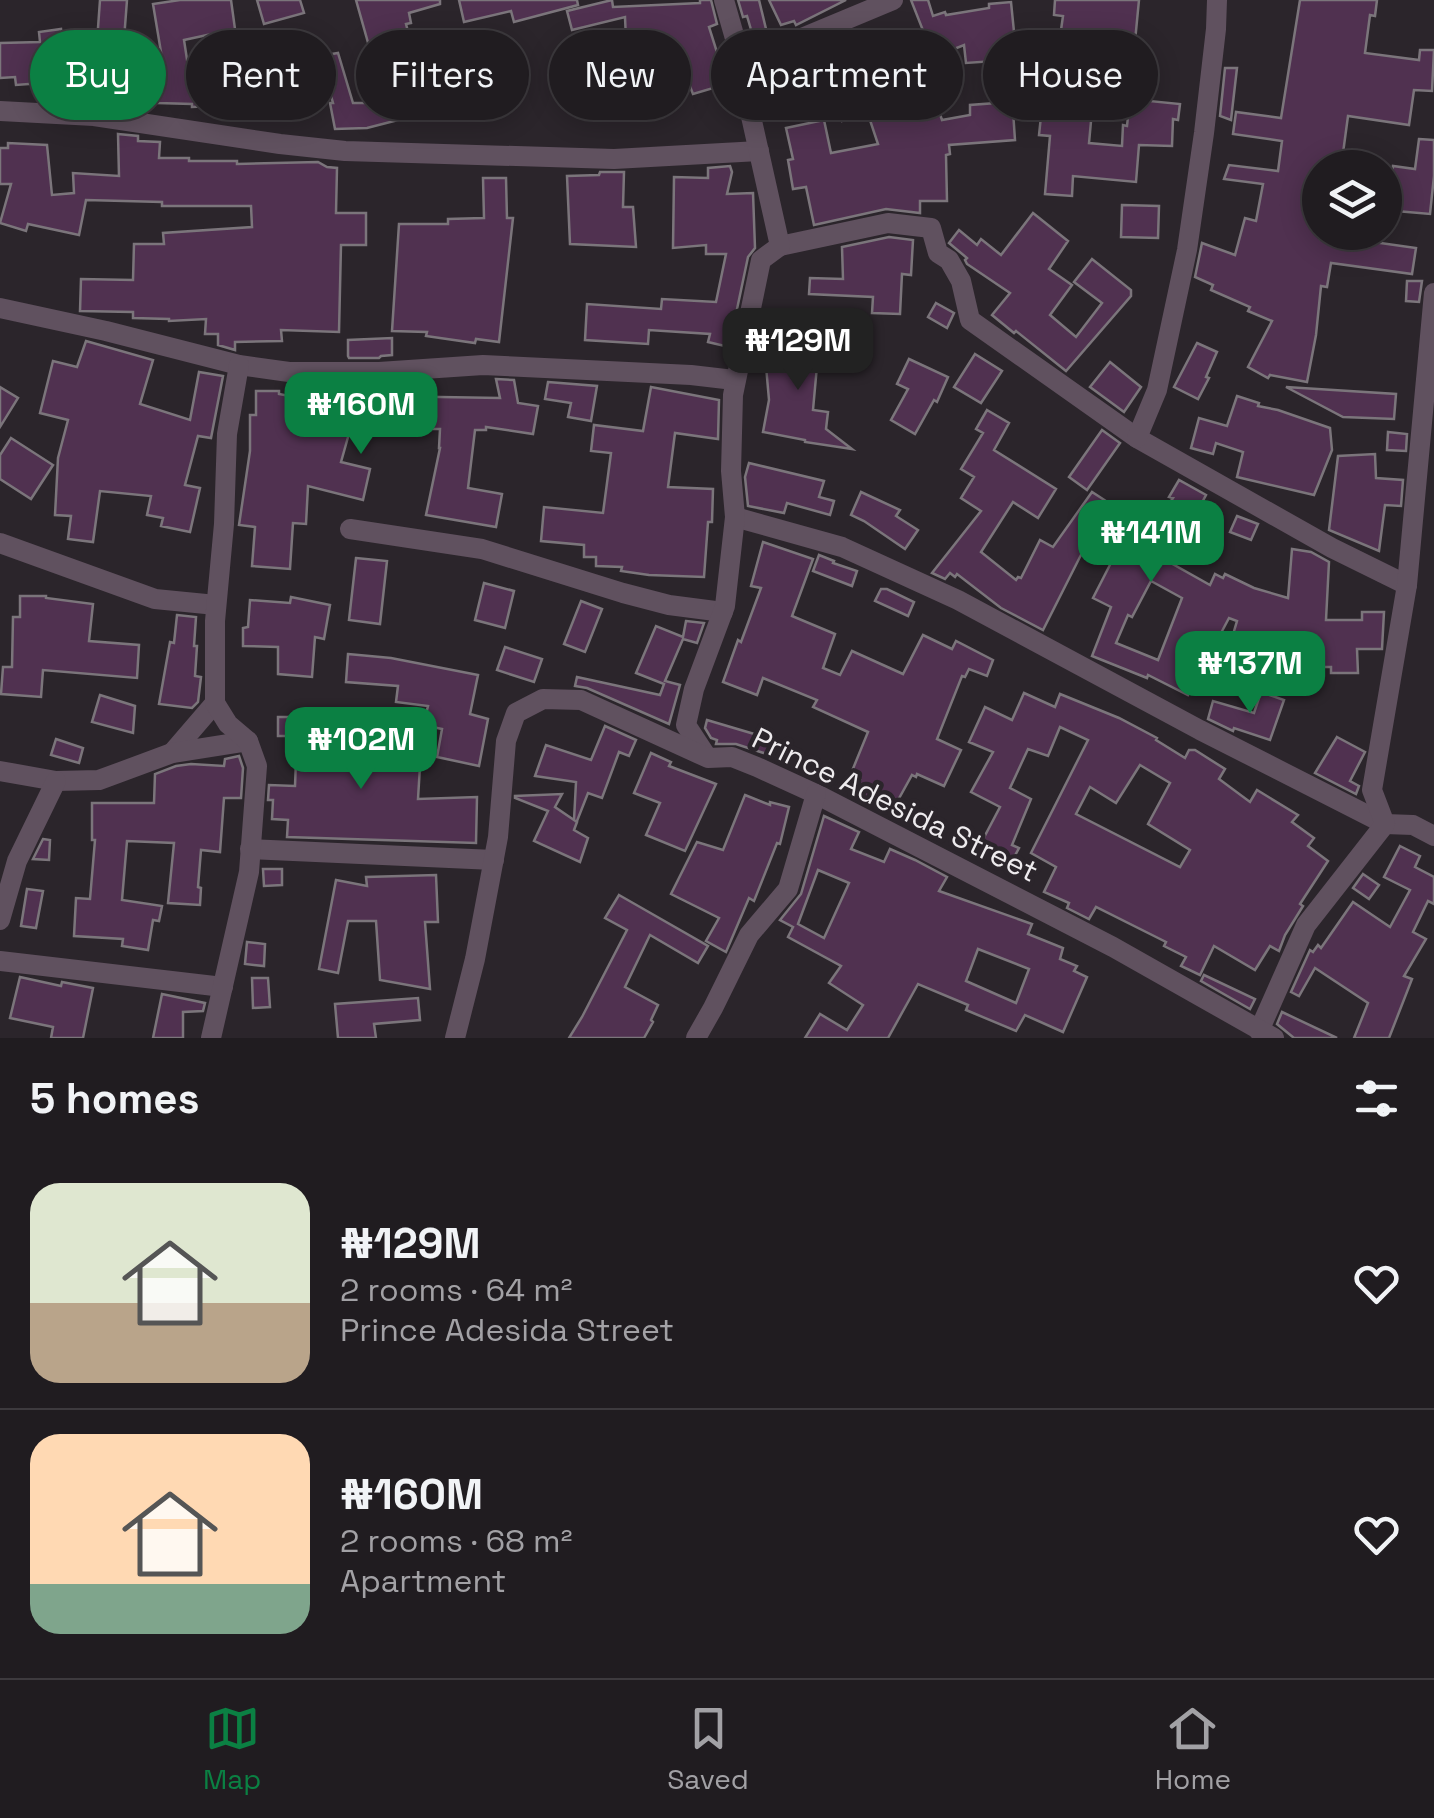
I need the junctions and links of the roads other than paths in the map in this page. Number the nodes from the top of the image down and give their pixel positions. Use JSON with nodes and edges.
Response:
{"nodes":[{"id":1,"x":724,"y":0,"type":"edge"},
{"id":2,"x":893,"y":0,"type":"edge"},
{"id":3,"x":1216,"y":0,"type":"edge"},
{"id":4,"x":733,"y":30,"type":"edge"},
{"id":5,"x":818,"y":30,"type":"edge"},
{"id":6,"x":0,"y":110,"type":"edge"},
{"id":7,"x":752,"y":120,"type":"edge"},
{"id":8,"x":759,"y":151,"type":"junction"},
{"id":9,"x":780,"y":246,"type":"junction"},
{"id":10,"x":1434,"y":293,"type":"edge"},
{"id":11,"x":0,"y":308,"type":"edge"},
{"id":12,"x":239,"y":365,"type":"junction"},
{"id":13,"x":734,"y":380,"type":"junction"},
{"id":14,"x":1137,"y":438,"type":"junction"},
{"id":15,"x":735,"y":517,"type":"junction"},
{"id":16,"x":350,"y":529,"type":"dead end"},
{"id":17,"x":0,"y":543,"type":"edge"},
{"id":18,"x":1408,"y":584,"type":"junction"},
{"id":19,"x":216,"y":605,"type":"junction"},
{"id":20,"x":723,"y":612,"type":"junction"},
{"id":21,"x":215,"y":703,"type":"junction"},
{"id":22,"x":248,"y":741,"type":"junction"},
{"id":23,"x":172,"y":753,"type":"junction"},
{"id":24,"x":708,"y":758,"type":"junction"},
{"id":25,"x":0,"y":771,"type":"edge"},
{"id":26,"x":56,"y":781,"type":"junction"},
{"id":27,"x":816,"y":794,"type":"junction"},
{"id":28,"x":1385,"y":824,"type":"junction"},
{"id":29,"x":1434,"y":836,"type":"edge"},
{"id":30,"x":250,"y":849,"type":"junction"},
{"id":31,"x":494,"y":860,"type":"junction"},
{"id":32,"x":0,"y":920,"type":"edge"},
{"id":33,"x":0,"y":961,"type":"edge"},
{"id":34,"x":223,"y":988,"type":"junction"},
{"id":35,"x":1266,"y":1034,"type":"edge"},
{"id":36,"x":211,"y":1038,"type":"edge"},
{"id":37,"x":455,"y":1038,"type":"edge"},
{"id":38,"x":696,"y":1038,"type":"edge"}],
"edges":[{"from":1,"to":4,"type":"street"},
{"from":2,"to":5,"type":"street"},
{"from":3,"to":14,"type":"street"},
{"from":6,"to":8,"type":"street"},
{"from":7,"to":8,"type":"street"},
{"from":8,"to":9,"type":"street"},
{"from":9,"to":13,"type":"street","name":"Prince Adesida Street"},
{"from":9,"to":14,"type":"street"},
{"from":10,"to":18,"type":"street"},
{"from":11,"to":12,"type":"street"},
{"from":12,"to":13,"type":"street"},
{"from":12,"to":19,"type":"street"},
{"from":13,"to":15,"type":"street","name":"Prince Adesida Street"},
{"from":14,"to":18,"type":"street"},
{"from":15,"to":20,"type":"street","name":"Prince Adesida Street"},
{"from":15,"to":28,"type":"street"},
{"from":16,"to":20,"type":"street"},
{"from":17,"to":19,"type":"street"},
{"from":18,"to":28,"type":"street"},
{"from":19,"to":21,"type":"street"},
{"from":20,"to":24,"type":"street","name":"Prince Adesida Street"},
{"from":21,"to":22,"type":"street"},
{"from":21,"to":23,"type":"street"},
{"from":22,"to":23,"type":"street"},
{"from":22,"to":30,"type":"street"},
{"from":23,"to":26,"type":"street"},
{"from":24,"to":27,"type":"street","name":"Prince Adesida Street"},
{"from":24,"to":31,"type":"street"},
{"from":25,"to":26,"type":"street"},
{"from":26,"to":32,"type":"street"},
{"from":27,"to":35,"type":"street","name":"Prince Adesida Street"},
{"from":27,"to":38,"type":"street"},
{"from":28,"to":29,"type":"street"},
{"from":28,"to":35,"type":"street"},
{"from":30,"to":31,"type":"street"},
{"from":30,"to":34,"type":"street"},
{"from":31,"to":37,"type":"street"},
{"from":33,"to":34,"type":"street"},
{"from":34,"to":36,"type":"street"}]}
